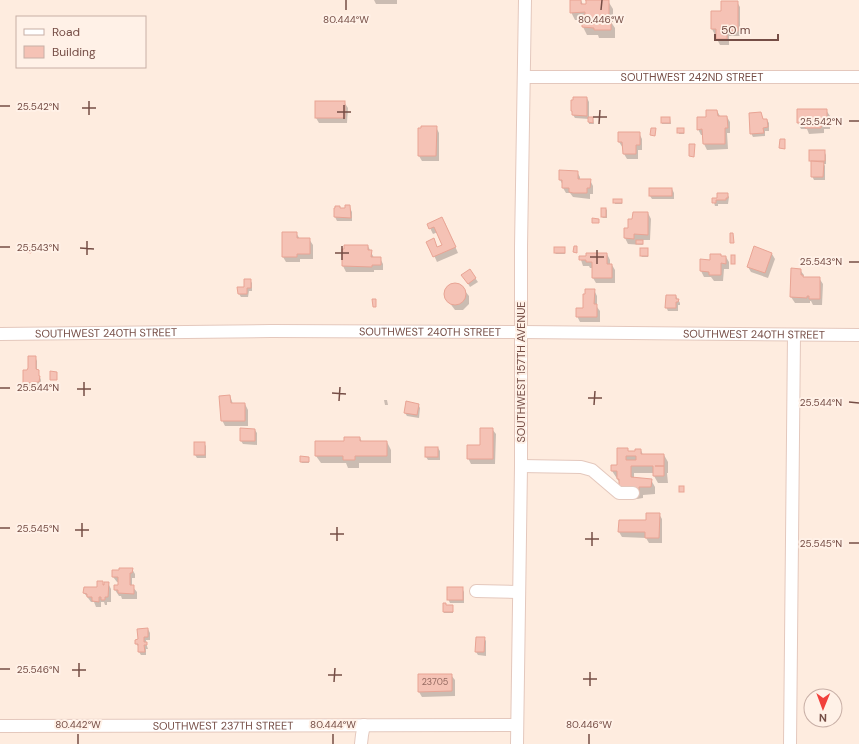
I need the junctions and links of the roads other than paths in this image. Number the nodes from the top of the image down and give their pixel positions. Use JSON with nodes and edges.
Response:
{"nodes":[{"id":1,"x":525,"y":0,"type":"edge"},
{"id":2,"x":859,"y":76,"type":"edge"},
{"id":3,"x":524,"y":77,"type":"junction"},
{"id":4,"x":522,"y":332,"type":"junction"},
{"id":5,"x":0,"y":334,"type":"edge"},
{"id":6,"x":794,"y":335,"type":"junction"},
{"id":7,"x":859,"y":335,"type":"edge"},
{"id":8,"x":520,"y":466,"type":"junction"},
{"id":9,"x":633,"y":494,"type":"dead end"},
{"id":10,"x":476,"y":592,"type":"dead end"},
{"id":11,"x":518,"y":592,"type":"junction"},
{"id":12,"x":364,"y":725,"type":"junction"},
{"id":13,"x":517,"y":725,"type":"junction"},
{"id":14,"x":0,"y":726,"type":"edge"},
{"id":15,"x":361,"y":744,"type":"edge"},
{"id":16,"x":517,"y":744,"type":"edge"},
{"id":17,"x":790,"y":744,"type":"edge"}],
"edges":[{"from":1,"to":3,"type":"street","name":"SOUTHWEST 157TH AVENUE"},
{"from":2,"to":3,"type":"street","name":"SOUTHWEST 242ND STREET"},
{"from":3,"to":4,"type":"street","name":"SOUTHWEST 157TH AVENUE"},
{"from":4,"to":5,"type":"street","name":"SOUTHWEST 240TH STREET"},
{"from":4,"to":6,"type":"street","name":"SOUTHWEST 240TH STREET"},
{"from":4,"to":8,"type":"street","name":"SOUTHWEST 157TH AVENUE"},
{"from":6,"to":7,"type":"street","name":"SOUTHWEST 240TH STREET"},
{"from":6,"to":17,"type":"street"},
{"from":8,"to":9,"type":"street"},
{"from":8,"to":11,"type":"street","name":"SOUTHWEST 157TH AVENUE"},
{"from":10,"to":11,"type":"street"},
{"from":11,"to":13,"type":"street","name":"SOUTHWEST 157TH AVENUE"},
{"from":12,"to":13,"type":"street","name":"SOUTHWEST 237TH STREET"},
{"from":12,"to":14,"type":"street","name":"SOUTHWEST 237TH STREET"},
{"from":12,"to":15,"type":"street"},
{"from":13,"to":16,"type":"street","name":"SOUTHWEST 157TH AVENUE"}]}
